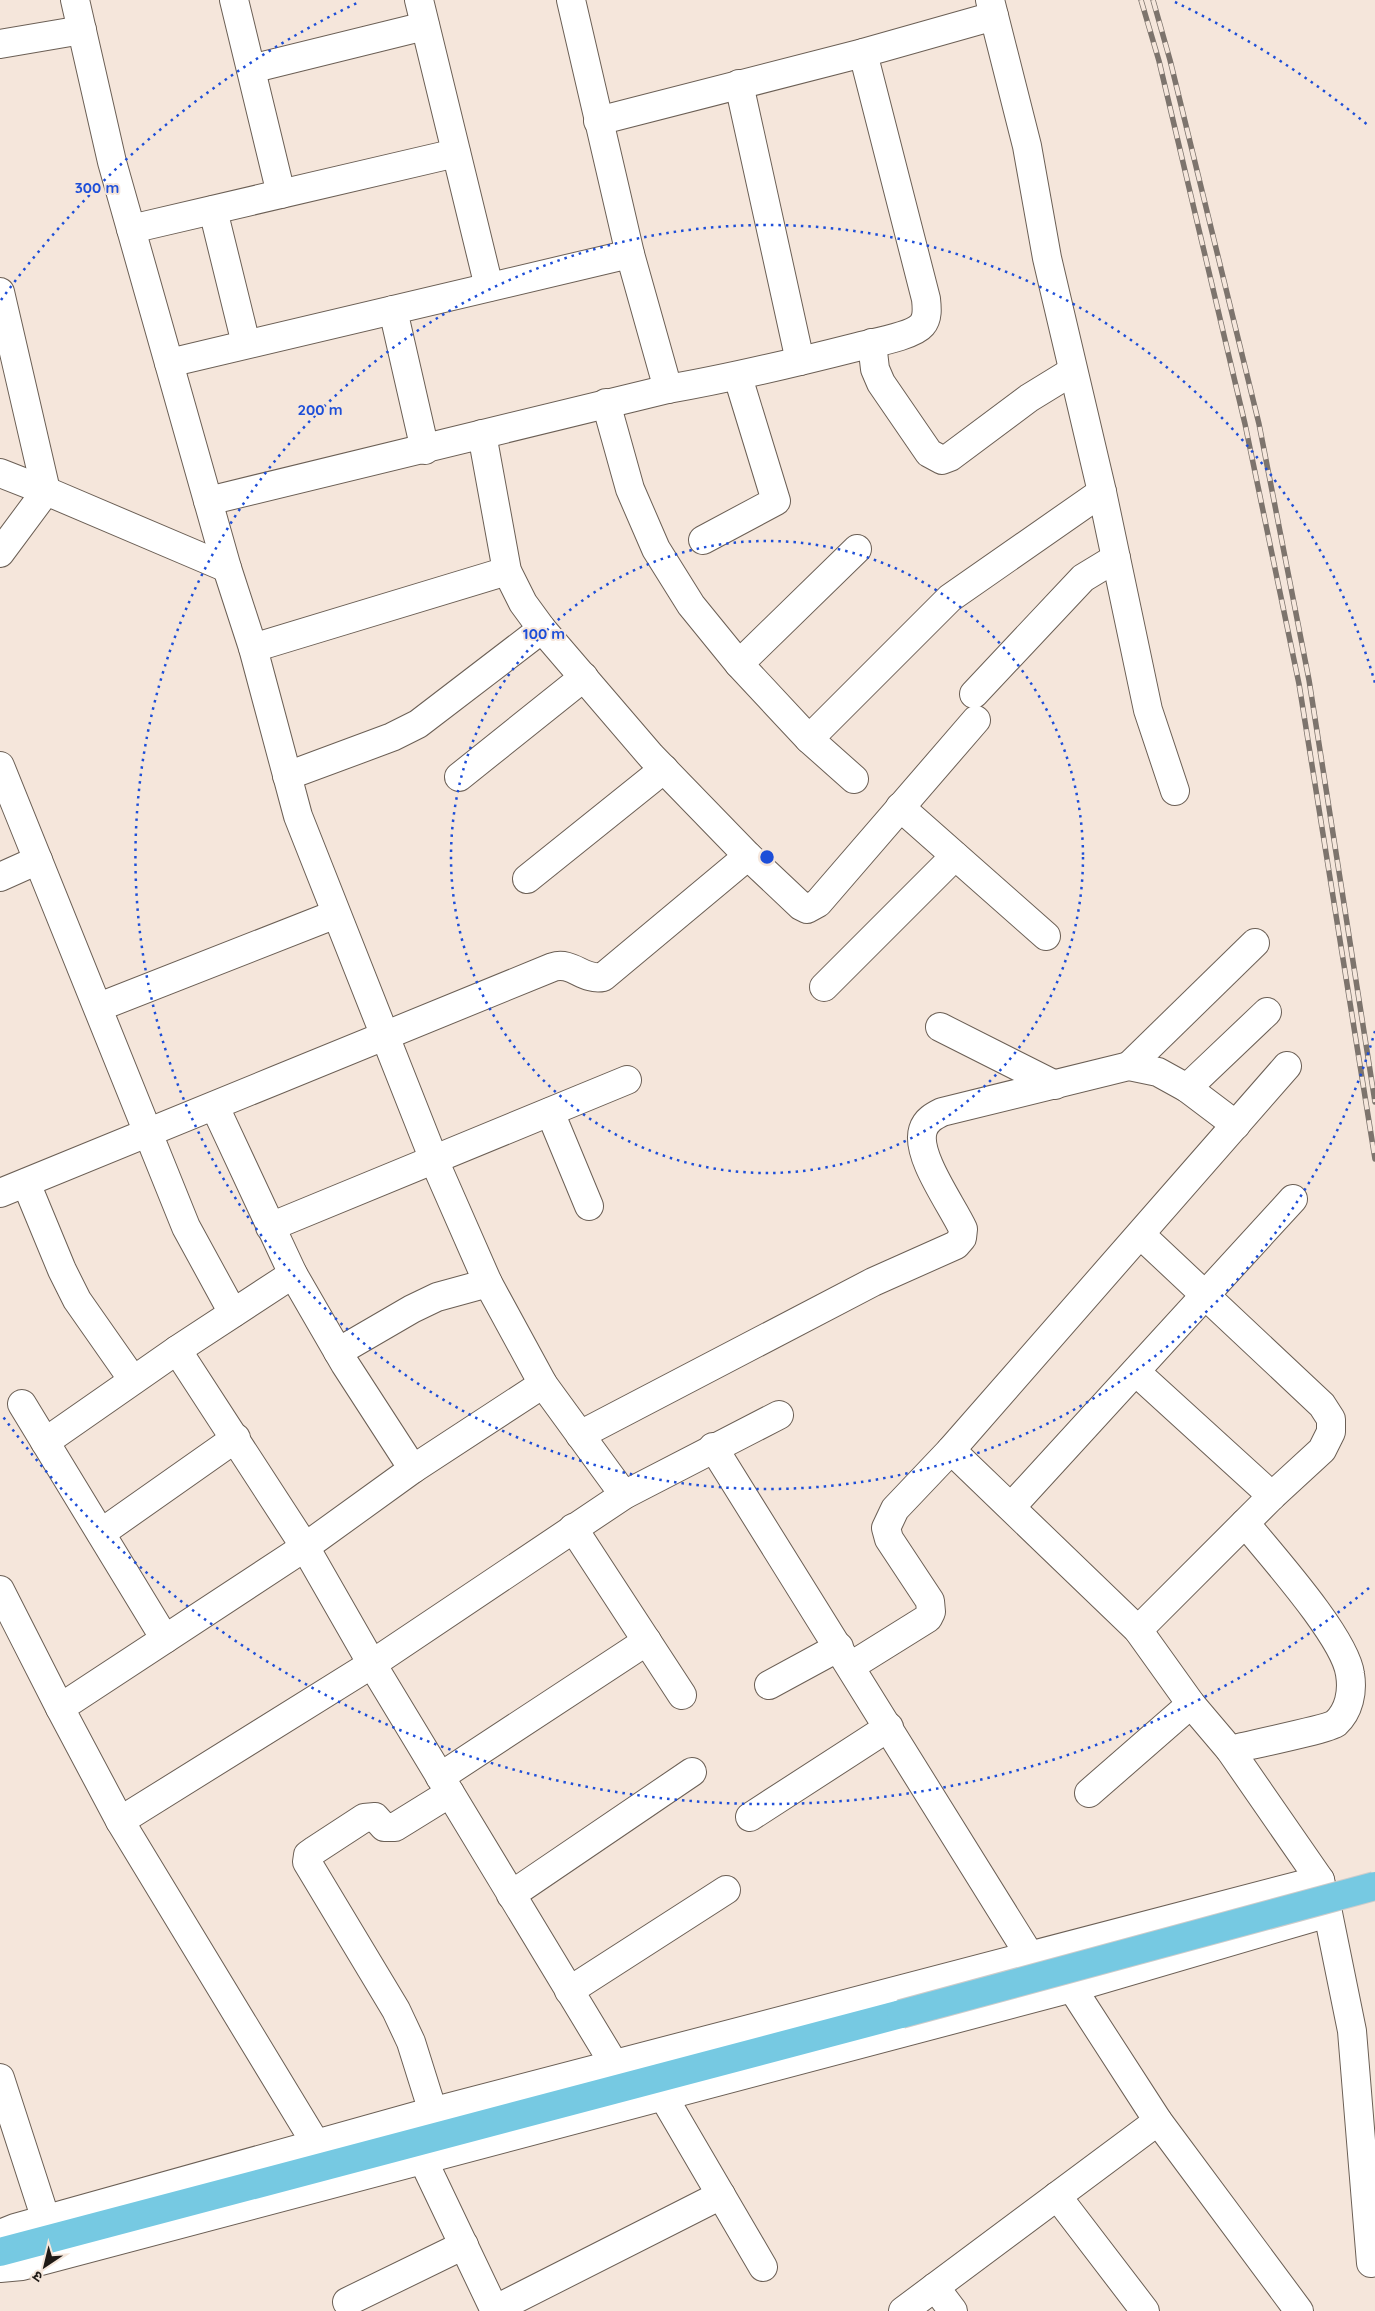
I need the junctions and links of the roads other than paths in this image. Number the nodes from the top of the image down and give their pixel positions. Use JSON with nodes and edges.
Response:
{"nodes":[{"id":1,"x":75,"y":0,"type":"edge"},
{"id":2,"x":234,"y":0,"type":"edge"},
{"id":3,"x":571,"y":0,"type":"edge"},
{"id":4,"x":992,"y":8,"type":"edge"},
{"id":5,"x":422,"y":13,"type":"edge"},
{"id":6,"x":82,"y":30,"type":"junction"},
{"id":7,"x":0,"y":44,"type":"edge"},
{"id":8,"x":863,"y":53,"type":"junction"},
{"id":9,"x":251,"y":68,"type":"junction"},
{"id":10,"x":739,"y":84,"type":"junction"},
{"id":11,"x":598,"y":121,"type":"junction"},
{"id":12,"x":456,"y":153,"type":"junction"},
{"id":13,"x":281,"y":194,"type":"junction"},
{"id":14,"x":213,"y":210,"type":"junction"},
{"id":15,"x":131,"y":229,"type":"junction"},
{"id":16,"x":630,"y":254,"type":"junction"},
{"id":17,"x":489,"y":287,"type":"junction"},
{"id":18,"x":0,"y":292,"type":"edge"},
{"id":19,"x":394,"y":310,"type":"junction"},
{"id":20,"x":872,"y":343,"type":"junction"},
{"id":21,"x":246,"y":344,"type":"junction"},
{"id":22,"x":800,"y":361,"type":"junction"},
{"id":23,"x":169,"y":363,"type":"junction"},
{"id":24,"x":1073,"y":371,"type":"junction"},
{"id":25,"x":738,"y":377,"type":"junction"},
{"id":26,"x":668,"y":389,"type":"junction"},
{"id":27,"x":606,"y":403,"type":"junction"},
{"id":28,"x":482,"y":434,"type":"junction"},
{"id":29,"x":425,"y":450,"type":"junction"},
{"id":30,"x":0,"y":473,"type":"edge"},
{"id":31,"x":46,"y":490,"type":"junction"},
{"id":32,"x":1102,"y":492,"type":"junction"},
{"id":33,"x":208,"y":501,"type":"junction"},
{"id":34,"x":703,"y":540,"type":"dead end"},
{"id":35,"x":857,"y":549,"type":"dead end"},
{"id":36,"x":0,"y":553,"type":"edge"},
{"id":37,"x":1116,"y":558,"type":"junction"},
{"id":38,"x":228,"y":568,"type":"junction"},
{"id":39,"x":507,"y":571,"type":"junction"},
{"id":40,"x":542,"y":628,"type":"junction"},
{"id":41,"x":253,"y":648,"type":"junction"},
{"id":42,"x":738,"y":664,"type":"junction"},
{"id":43,"x":584,"y":677,"type":"junction"},
{"id":44,"x":809,"y":739,"type":"junction"},
{"id":45,"x":0,"y":766,"type":"edge"},
{"id":46,"x":664,"y":770,"type":"junction"},
{"id":47,"x":287,"y":776,"type":"junction"},
{"id":48,"x":459,"y":777,"type":"dead end"},
{"id":49,"x":854,"y":780,"type":"dead end"},
{"id":50,"x":1175,"y":792,"type":"dead end"},
{"id":51,"x":900,"y":807,"type":"junction"},
{"id":52,"x":748,"y":856,"type":"junction"},
{"id":53,"x":955,"y":856,"type":"junction"},
{"id":54,"x":38,"y":860,"type":"junction"},
{"id":55,"x":0,"y":877,"type":"edge"},
{"id":56,"x":528,"y":879,"type":"dead end"},
{"id":57,"x":336,"y":914,"type":"junction"},
{"id":58,"x":1046,"y":936,"type":"dead end"},
{"id":59,"x":1256,"y":943,"type":"dead end"},
{"id":60,"x":824,"y":987,"type":"dead end"},
{"id":61,"x":99,"y":1007,"type":"junction"},
{"id":62,"x":1267,"y":1012,"type":"dead end"},
{"id":63,"x":940,"y":1027,"type":"dead end"},
{"id":64,"x":385,"y":1035,"type":"junction"},
{"id":65,"x":1129,"y":1066,"type":"junction"},
{"id":66,"x":1287,"y":1066,"type":"dead end"},
{"id":67,"x":627,"y":1080,"type":"dead end"},
{"id":68,"x":1055,"y":1085,"type":"junction"},
{"id":69,"x":1187,"y":1088,"type":"junction"},
{"id":70,"x":215,"y":1107,"type":"junction"},
{"id":71,"x":550,"y":1112,"type":"junction"},
{"id":72,"x":1236,"y":1125,"type":"junction"},
{"id":73,"x":149,"y":1134,"type":"junction"},
{"id":74,"x":434,"y":1160,"type":"junction"},
{"id":75,"x":26,"y":1183,"type":"junction"},
{"id":76,"x":0,"y":1194,"type":"edge"},
{"id":77,"x":1292,"y":1199,"type":"dead end"},
{"id":78,"x":589,"y":1206,"type":"dead end"},
{"id":79,"x":270,"y":1227,"type":"junction"},
{"id":80,"x":1141,"y":1235,"type":"junction"},
{"id":81,"x":292,"y":1274,"type":"junction"},
{"id":82,"x":488,"y":1283,"type":"junction"},
{"id":83,"x":1205,"y":1297,"type":"junction"},
{"id":84,"x":233,"y":1313,"type":"junction"},
{"id":85,"x":176,"y":1350,"type":"junction"},
{"id":86,"x":338,"y":1352,"type":"junction"},
{"id":87,"x":1136,"y":1372,"type":"junction"},
{"id":88,"x":133,"y":1380,"type":"junction"},
{"id":89,"x":542,"y":1384,"type":"junction"},
{"id":90,"x":22,"y":1404,"type":"dead end"},
{"id":91,"x":779,"y":1415,"type":"dead end"},
{"id":92,"x":580,"y":1435,"type":"junction"},
{"id":93,"x":236,"y":1438,"type":"junction"},
{"id":94,"x":45,"y":1442,"type":"junction"},
{"id":95,"x":713,"y":1448,"type":"junction"},
{"id":96,"x":951,"y":1450,"type":"junction"},
{"id":97,"x":413,"y":1469,"type":"junction"},
{"id":98,"x":624,"y":1495,"type":"junction"},
{"id":99,"x":1272,"y":1496,"type":"junction"},
{"id":100,"x":1012,"y":1506,"type":"junction"},
{"id":101,"x":1245,"y":1523,"type":"junction"},
{"id":102,"x":573,"y":1528,"type":"junction"},
{"id":103,"x":101,"y":1533,"type":"junction"},
{"id":104,"x":305,"y":1547,"type":"junction"},
{"id":105,"x":0,"y":1590,"type":"edge"},
{"id":106,"x":1138,"y":1630,"type":"junction"},
{"id":107,"x":165,"y":1638,"type":"junction"},
{"id":108,"x":647,"y":1641,"type":"junction"},
{"id":109,"x":845,"y":1657,"type":"junction"},
{"id":110,"x":372,"y":1664,"type":"junction"},
{"id":111,"x":770,"y":1685,"type":"dead end"},
{"id":112,"x":682,"y":1695,"type":"dead end"},
{"id":113,"x":1191,"y":1704,"type":"junction"},
{"id":114,"x":60,"y":1708,"type":"junction"},
{"id":115,"x":888,"y":1727,"type":"junction"},
{"id":116,"x":1230,"y":1750,"type":"junction"},
{"id":117,"x":692,"y":1772,"type":"dead end"},
{"id":118,"x":445,"y":1785,"type":"junction"},
{"id":119,"x":1089,"y":1793,"type":"dead end"},
{"id":120,"x":750,"y":1817,"type":"dead end"},
{"id":121,"x":120,"y":1821,"type":"junction"},
{"id":122,"x":1320,"y":1880,"type":"junction"},
{"id":123,"x":1375,"y":1886,"type":"edge"},
{"id":124,"x":726,"y":1890,"type":"dead end"},
{"id":125,"x":511,"y":1895,"type":"junction"},
{"id":126,"x":1328,"y":1913,"type":"junction"},
{"id":127,"x":1030,"y":1956,"type":"junction"},
{"id":128,"x":1072,"y":1988,"type":"junction"},
{"id":129,"x":569,"y":1990,"type":"junction"},
{"id":130,"x":1038,"y":1995,"type":"junction"},
{"id":131,"x":614,"y":2064,"type":"junction"},
{"id":132,"x":0,"y":2078,"type":"edge"},
{"id":133,"x":662,"y":2096,"type":"junction"},
{"id":134,"x":433,"y":2112,"type":"junction"},
{"id":135,"x":1158,"y":2121,"type":"junction"},
{"id":136,"x":316,"y":2144,"type":"junction"},
{"id":137,"x":423,"y":2160,"type":"junction"},
{"id":138,"x":721,"y":2195,"type":"junction"},
{"id":139,"x":1057,"y":2196,"type":"junction"},
{"id":140,"x":46,"y":2220,"type":"junction"},
{"id":141,"x":0,"y":2234,"type":"edge"},
{"id":142,"x":464,"y":2244,"type":"junction"},
{"id":143,"x":0,"y":2252,"type":"edge"},
{"id":144,"x":1371,"y":2263,"type":"dead end"},
{"id":145,"x":762,"y":2267,"type":"dead end"},
{"id":146,"x":0,"y":2268,"type":"edge"},
{"id":147,"x":935,"y":2287,"type":"junction"},
{"id":148,"x":347,"y":2302,"type":"dead end"},
{"id":149,"x":495,"y":2310,"type":"edge"},
{"id":150,"x":903,"y":2311,"type":"edge"},
{"id":151,"x":953,"y":2311,"type":"edge"},
{"id":152,"x":1145,"y":2311,"type":"edge"},
{"id":153,"x":1299,"y":2311,"type":"edge"}],
"edges":[{"from":1,"to":6,"type":"street"},
{"from":2,"to":9,"type":"street"},
{"from":3,"to":11,"type":"street"},
{"from":4,"to":8,"type":"street"},
{"from":4,"to":24,"type":"street"},
{"from":5,"to":9,"type":"street"},
{"from":5,"to":12,"type":"street"},
{"from":6,"to":7,"type":"street"},
{"from":6,"to":15,"type":"street"},
{"from":8,"to":10,"type":"street"},
{"from":8,"to":20,"type":"street"},
{"from":9,"to":13,"type":"street"},
{"from":10,"to":11,"type":"street"},
{"from":10,"to":22,"type":"street"},
{"from":11,"to":16,"type":"street"},
{"from":12,"to":13,"type":"street"},
{"from":12,"to":17,"type":"street"},
{"from":13,"to":14,"type":"street"},
{"from":14,"to":15,"type":"street"},
{"from":14,"to":21,"type":"street"},
{"from":15,"to":23,"type":"street"},
{"from":16,"to":17,"type":"street"},
{"from":16,"to":26,"type":"street"},
{"from":17,"to":19,"type":"street"},
{"from":18,"to":31,"type":"street"},
{"from":19,"to":21,"type":"street"},
{"from":19,"to":29,"type":"street"},
{"from":20,"to":22,"type":"street"},
{"from":20,"to":24,"type":"street"},
{"from":21,"to":23,"type":"street"},
{"from":22,"to":25,"type":"street"},
{"from":23,"to":33,"type":"street"},
{"from":24,"to":32,"type":"street"},
{"from":25,"to":26,"type":"street"},
{"from":25,"to":34,"type":"street"},
{"from":26,"to":27,"type":"street"},
{"from":27,"to":28,"type":"street"},
{"from":27,"to":42,"type":"street"},
{"from":28,"to":29,"type":"street"},
{"from":28,"to":39,"type":"street"},
{"from":29,"to":33,"type":"street"},
{"from":30,"to":31,"type":"street"},
{"from":31,"to":36,"type":"street"},
{"from":31,"to":38,"type":"street"},
{"from":32,"to":37,"type":"street"},
{"from":32,"to":44,"type":"street"},
{"from":33,"to":38,"type":"street"},
{"from":35,"to":42,"type":"street"},
{"from":37,"to":50,"type":"street"},
{"from":37,"to":51,"type":"street"},
{"from":38,"to":41,"type":"street"},
{"from":39,"to":40,"type":"street"},
{"from":39,"to":41,"type":"street"},
{"from":40,"to":43,"type":"street"},
{"from":40,"to":47,"type":"street"},
{"from":41,"to":47,"type":"street"},
{"from":42,"to":44,"type":"street"},
{"from":43,"to":46,"type":"street"},
{"from":43,"to":48,"type":"street"},
{"from":44,"to":49,"type":"street"},
{"from":45,"to":54,"type":"street"},
{"from":46,"to":52,"type":"street"},
{"from":46,"to":56,"type":"street"},
{"from":47,"to":57,"type":"street"},
{"from":51,"to":52,"type":"street"},
{"from":51,"to":53,"type":"street"},
{"from":52,"to":64,"type":"street"},
{"from":53,"to":58,"type":"street"},
{"from":53,"to":60,"type":"street"},
{"from":54,"to":55,"type":"street"},
{"from":54,"to":61,"type":"street"},
{"from":57,"to":61,"type":"street"},
{"from":57,"to":64,"type":"street"},
{"from":59,"to":65,"type":"street"},
{"from":61,"to":73,"type":"street"},
{"from":62,"to":69,"type":"street"},
{"from":63,"to":68,"type":"street"},
{"from":64,"to":70,"type":"street"},
{"from":64,"to":74,"type":"street"},
{"from":65,"to":68,"type":"street"},
{"from":65,"to":69,"type":"street"},
{"from":66,"to":72,"type":"street"},
{"from":67,"to":71,"type":"street"},
{"from":68,"to":92,"type":"street"},
{"from":69,"to":72,"type":"street"},
{"from":70,"to":73,"type":"street"},
{"from":70,"to":79,"type":"street"},
{"from":71,"to":74,"type":"street"},
{"from":71,"to":78,"type":"street"},
{"from":72,"to":80,"type":"street"},
{"from":73,"to":75,"type":"street"},
{"from":73,"to":84,"type":"street"},
{"from":74,"to":79,"type":"street"},
{"from":74,"to":82,"type":"street"},
{"from":75,"to":76,"type":"street"},
{"from":75,"to":88,"type":"street"},
{"from":77,"to":83,"type":"street"},
{"from":79,"to":81,"type":"street"},
{"from":80,"to":83,"type":"street"},
{"from":80,"to":96,"type":"street"},
{"from":81,"to":84,"type":"street"},
{"from":81,"to":86,"type":"street"},
{"from":82,"to":86,"type":"street"},
{"from":82,"to":89,"type":"street"},
{"from":83,"to":87,"type":"street"},
{"from":83,"to":99,"type":"street"},
{"from":84,"to":85,"type":"street"},
{"from":85,"to":88,"type":"street"},
{"from":85,"to":93,"type":"street"},
{"from":86,"to":97,"type":"street"},
{"from":87,"to":99,"type":"street"},
{"from":87,"to":100,"type":"street"},
{"from":88,"to":94,"type":"street"},
{"from":89,"to":92,"type":"street"},
{"from":89,"to":97,"type":"street"},
{"from":90,"to":94,"type":"street"},
{"from":91,"to":95,"type":"street"},
{"from":92,"to":98,"type":"street"},
{"from":93,"to":103,"type":"street"},
{"from":93,"to":104,"type":"street"},
{"from":94,"to":103,"type":"street"},
{"from":95,"to":98,"type":"street"},
{"from":95,"to":109,"type":"street"},
{"from":96,"to":100,"type":"street"},
{"from":96,"to":109,"type":"street"},
{"from":97,"to":104,"type":"street"},
{"from":98,"to":102,"type":"street"},
{"from":99,"to":101,"type":"street"},
{"from":100,"to":106,"type":"street"},
{"from":101,"to":106,"type":"street"},
{"from":101,"to":116,"type":"street"},
{"from":102,"to":108,"type":"street"},
{"from":102,"to":110,"type":"street"},
{"from":103,"to":107,"type":"street"},
{"from":104,"to":107,"type":"street"},
{"from":104,"to":110,"type":"street"},
{"from":105,"to":114,"type":"street"},
{"from":106,"to":113,"type":"street"},
{"from":107,"to":114,"type":"street"},
{"from":108,"to":112,"type":"street"},
{"from":108,"to":118,"type":"street"},
{"from":109,"to":111,"type":"street"},
{"from":109,"to":115,"type":"street"},
{"from":110,"to":118,"type":"street"},
{"from":110,"to":121,"type":"street"},
{"from":113,"to":116,"type":"street"},
{"from":113,"to":119,"type":"street"},
{"from":114,"to":121,"type":"street"},
{"from":115,"to":120,"type":"street"},
{"from":115,"to":127,"type":"street"},
{"from":116,"to":122,"type":"street"},
{"from":117,"to":125,"type":"street"},
{"from":118,"to":125,"type":"street"},
{"from":118,"to":134,"type":"street"},
{"from":121,"to":136,"type":"street"},
{"from":122,"to":126,"type":"street"},
{"from":122,"to":127,"type":"street"},
{"from":123,"to":143,"type":"main road","bridge":true},
{"from":124,"to":129,"type":"street"},
{"from":125,"to":129,"type":"street"},
{"from":126,"to":128,"type":"street"},
{"from":126,"to":144,"type":"street"},
{"from":127,"to":130,"type":"street"},
{"from":127,"to":131,"type":"street"},
{"from":128,"to":130,"type":"street"},
{"from":128,"to":135,"type":"street"},
{"from":129,"to":131,"type":"street"},
{"from":130,"to":133,"type":"street"},
{"from":131,"to":134,"type":"street"},
{"from":132,"to":140,"type":"street"},
{"from":133,"to":137,"type":"street"},
{"from":133,"to":138,"type":"street"},
{"from":134,"to":136,"type":"street"},
{"from":135,"to":139,"type":"street"},
{"from":135,"to":153,"type":"street"},
{"from":136,"to":140,"type":"street"},
{"from":137,"to":142,"type":"street"},
{"from":137,"to":146,"type":"street"},
{"from":138,"to":145,"type":"street"},
{"from":138,"to":149,"type":"street"},
{"from":139,"to":147,"type":"street"},
{"from":139,"to":152,"type":"street"},
{"from":140,"to":141,"type":"street"},
{"from":142,"to":148,"type":"street"},
{"from":142,"to":149,"type":"street"},
{"from":147,"to":150,"type":"street"},
{"from":147,"to":151,"type":"street"}]}
